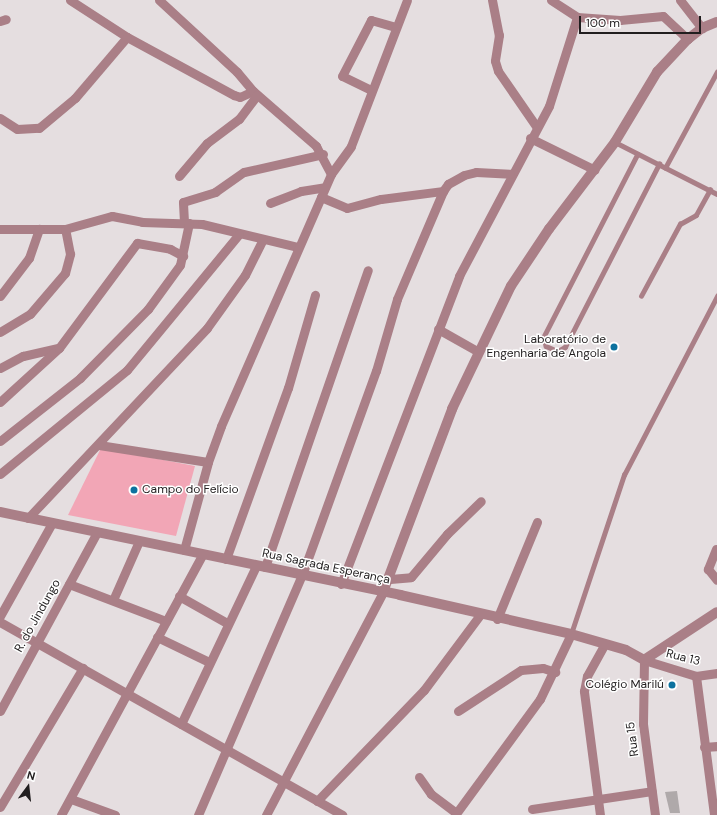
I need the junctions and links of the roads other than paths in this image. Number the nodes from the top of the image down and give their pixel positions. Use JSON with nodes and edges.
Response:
{"nodes":[{"id":1,"x":70,"y":0,"type":"edge"},
{"id":2,"x":159,"y":0,"type":"edge"},
{"id":3,"x":406,"y":0,"type":"edge"},
{"id":4,"x":492,"y":0,"type":"edge"},
{"id":5,"x":551,"y":0,"type":"edge"},
{"id":6,"x":680,"y":0,"type":"edge"},
{"id":7,"x":577,"y":17,"type":"junction"},
{"id":8,"x":717,"y":22,"type":"edge"},
{"id":9,"x":395,"y":27,"type":"junction"},
{"id":10,"x":702,"y":28,"type":"junction"},
{"id":11,"x":127,"y":37,"type":"junction"},
{"id":12,"x":688,"y":39,"type":"junction"},
{"id":13,"x":717,"y":72,"type":"edge"},
{"id":14,"x":371,"y":90,"type":"junction"},
{"id":15,"x":255,"y":93,"type":"junction"},
{"id":16,"x":0,"y":118,"type":"edge"},
{"id":17,"x":536,"y":126,"type":"junction"},
{"id":18,"x":530,"y":138,"type":"junction"},
{"id":19,"x":615,"y":142,"type":"junction"},
{"id":20,"x":323,"y":154,"type":"junction"},
{"id":21,"x":638,"y":154,"type":"junction"},
{"id":22,"x":659,"y":164,"type":"junction"},
{"id":23,"x":665,"y":168,"type":"junction"},
{"id":24,"x":595,"y":170,"type":"junction"},
{"id":25,"x":331,"y":174,"type":"junction"},
{"id":26,"x":510,"y":174,"type":"junction"},
{"id":27,"x":179,"y":176,"type":"dead end"},
{"id":28,"x":325,"y":187,"type":"junction"},
{"id":29,"x":710,"y":190,"type":"junction"},
{"id":30,"x":443,"y":191,"type":"junction"},
{"id":31,"x":717,"y":194,"type":"edge"},
{"id":32,"x":321,"y":197,"type":"junction"},
{"id":33,"x":270,"y":203,"type":"dead end"},
{"id":34,"x":187,"y":222,"type":"junction"},
{"id":35,"x":0,"y":229,"type":"edge"},
{"id":36,"x":39,"y":229,"type":"junction"},
{"id":37,"x":65,"y":229,"type":"junction"},
{"id":38,"x":239,"y":234,"type":"junction"},
{"id":39,"x":264,"y":239,"type":"junction"},
{"id":40,"x":298,"y":247,"type":"junction"},
{"id":41,"x":184,"y":256,"type":"junction"},
{"id":42,"x":368,"y":270,"type":"dead end"},
{"id":43,"x":315,"y":295,"type":"dead end"},
{"id":44,"x":0,"y":296,"type":"edge"},
{"id":45,"x":641,"y":296,"type":"dead end"},
{"id":46,"x":717,"y":296,"type":"edge"},
{"id":47,"x":438,"y":329,"type":"junction"},
{"id":48,"x":0,"y":332,"type":"edge"},
{"id":49,"x":59,"y":348,"type":"junction"},
{"id":50,"x":477,"y":351,"type":"junction"},
{"id":51,"x":0,"y":368,"type":"edge"},
{"id":52,"x":0,"y":402,"type":"edge"},
{"id":53,"x":0,"y":441,"type":"edge"},
{"id":54,"x":99,"y":445,"type":"junction"},
{"id":55,"x":208,"y":462,"type":"junction"},
{"id":56,"x":0,"y":474,"type":"edge"},
{"id":57,"x":482,"y":501,"type":"dead end"},
{"id":58,"x":0,"y":512,"type":"edge"},
{"id":59,"x":28,"y":518,"type":"junction"},
{"id":60,"x":537,"y":522,"type":"dead end"},
{"id":61,"x":52,"y":523,"type":"junction"},
{"id":62,"x":97,"y":532,"type":"junction"},
{"id":63,"x":139,"y":541,"type":"junction"},
{"id":64,"x":716,"y":549,"type":"dead end"},
{"id":65,"x":184,"y":550,"type":"junction"},
{"id":66,"x":203,"y":554,"type":"junction"},
{"id":67,"x":226,"y":559,"type":"junction"},
{"id":68,"x":260,"y":566,"type":"junction"},
{"id":69,"x":302,"y":575,"type":"junction"},
{"id":70,"x":390,"y":579,"type":"junction"},
{"id":71,"x":717,"y":580,"type":"edge"},
{"id":72,"x":69,"y":584,"type":"junction"},
{"id":73,"x":341,"y":584,"type":"junction"},
{"id":74,"x":383,"y":592,"type":"junction"},
{"id":75,"x":179,"y":596,"type":"junction"},
{"id":76,"x":113,"y":600,"type":"junction"},
{"id":77,"x":717,"y":612,"type":"edge"},
{"id":78,"x":480,"y":615,"type":"junction"},
{"id":79,"x":0,"y":616,"type":"edge"},
{"id":80,"x":497,"y":618,"type":"junction"},
{"id":81,"x":166,"y":621,"type":"junction"},
{"id":82,"x":0,"y":622,"type":"edge"},
{"id":83,"x":228,"y":623,"type":"junction"},
{"id":84,"x":571,"y":634,"type":"junction"},
{"id":85,"x":157,"y":637,"type":"junction"},
{"id":86,"x":37,"y":643,"type":"junction"},
{"id":87,"x":605,"y":644,"type":"junction"},
{"id":88,"x":644,"y":660,"type":"junction"},
{"id":89,"x":209,"y":662,"type":"junction"},
{"id":90,"x":83,"y":668,"type":"junction"},
{"id":91,"x":555,"y":672,"type":"junction"},
{"id":92,"x":717,"y":673,"type":"edge"},
{"id":93,"x":696,"y":676,"type":"junction"},
{"id":94,"x":126,"y":693,"type":"junction"},
{"id":95,"x":0,"y":711,"type":"edge"},
{"id":96,"x":458,"y":712,"type":"dead end"},
{"id":97,"x":180,"y":724,"type":"junction"},
{"id":98,"x":717,"y":746,"type":"edge"},
{"id":99,"x":704,"y":747,"type":"junction"},
{"id":100,"x":225,"y":749,"type":"junction"},
{"id":101,"x":419,"y":777,"type":"dead end"},
{"id":102,"x":284,"y":782,"type":"junction"},
{"id":103,"x":652,"y":791,"type":"junction"},
{"id":104,"x":71,"y":799,"type":"junction"},
{"id":105,"x":598,"y":800,"type":"junction"},
{"id":106,"x":317,"y":801,"type":"junction"},
{"id":107,"x":0,"y":807,"type":"edge"},
{"id":108,"x":532,"y":809,"type":"dead end"},
{"id":109,"x":456,"y":814,"type":"edge"},
{"id":110,"x":61,"y":815,"type":"edge"},
{"id":111,"x":115,"y":815,"type":"edge"},
{"id":112,"x":198,"y":815,"type":"edge"},
{"id":113,"x":266,"y":815,"type":"edge"},
{"id":114,"x":342,"y":815,"type":"edge"},
{"id":115,"x":600,"y":815,"type":"edge"},
{"id":116,"x":655,"y":815,"type":"edge"},
{"id":117,"x":714,"y":815,"type":"edge"}],
"edges":[{"from":1,"to":11,"type":"street"},
{"from":2,"to":15,"type":"street"},
{"from":3,"to":9,"type":"street"},
{"from":4,"to":17,"type":"street"},
{"from":5,"to":7,"type":"street"},
{"from":6,"to":10,"type":"street"},
{"from":7,"to":12,"type":"street"},
{"from":7,"to":17,"type":"street"},
{"from":8,"to":10,"type":"street"},
{"from":9,"to":14,"type":"street"},
{"from":9,"to":14,"type":"street"},
{"from":10,"to":12,"type":"street"},
{"from":11,"to":15,"type":"street"},
{"from":11,"to":16,"type":"street"},
{"from":12,"to":19,"type":"street"},
{"from":13,"to":23,"type":"lane"},
{"from":14,"to":25,"type":"street"},
{"from":15,"to":20,"type":"street"},
{"from":15,"to":27,"type":"street"},
{"from":17,"to":18,"type":"street"},
{"from":18,"to":24,"type":"street"},
{"from":18,"to":26,"type":"street"},
{"from":19,"to":21,"type":"lane"},
{"from":19,"to":24,"type":"street"},
{"from":20,"to":25,"type":"street"},
{"from":20,"to":34,"type":"street"},
{"from":21,"to":22,"type":"lane"},
{"from":21,"to":22,"type":"lane"},
{"from":22,"to":23,"type":"lane"},
{"from":23,"to":29,"type":"lane"},
{"from":24,"to":50,"type":"street"},
{"from":25,"to":28,"type":"street"},
{"from":26,"to":30,"type":"street"},
{"from":26,"to":47,"type":"street"},
{"from":28,"to":32,"type":"street"},
{"from":28,"to":33,"type":"street"},
{"from":29,"to":31,"type":"lane"},
{"from":29,"to":45,"type":"lane"},
{"from":30,"to":32,"type":"street"},
{"from":30,"to":69,"type":"street"},
{"from":32,"to":40,"type":"street"},
{"from":34,"to":37,"type":"street"},
{"from":34,"to":38,"type":"street"},
{"from":34,"to":41,"type":"street"},
{"from":35,"to":36,"type":"street"},
{"from":36,"to":37,"type":"street"},
{"from":36,"to":44,"type":"street"},
{"from":37,"to":48,"type":"street"},
{"from":38,"to":39,"type":"street"},
{"from":38,"to":56,"type":"street"},
{"from":39,"to":40,"type":"street"},
{"from":39,"to":54,"type":"street"},
{"from":40,"to":55,"type":"street"},
{"from":41,"to":49,"type":"street"},
{"from":41,"to":53,"type":"street"},
{"from":42,"to":68,"type":"street"},
{"from":43,"to":67,"type":"street"},
{"from":46,"to":84,"type":"lane"},
{"from":47,"to":50,"type":"street"},
{"from":47,"to":73,"type":"street"},
{"from":49,"to":51,"type":"street"},
{"from":49,"to":52,"type":"street"},
{"from":50,"to":70,"type":"street"},
{"from":54,"to":55,"type":"street"},
{"from":54,"to":59,"type":"street"},
{"from":55,"to":65,"type":"street"},
{"from":57,"to":70,"type":"street"},
{"from":58,"to":59,"type":"street","name":"Rua Sagrada Esperança"},
{"from":59,"to":61,"type":"street","name":"Rua Sagrada Esperança"},
{"from":60,"to":80,"type":"street"},
{"from":61,"to":62,"type":"street","name":"Rua Sagrada Esperança"},
{"from":61,"to":79,"type":"street"},
{"from":62,"to":63,"type":"street","name":"Rua Sagrada Esperança"},
{"from":62,"to":72,"type":"street","name":"R. do Jindungo"},
{"from":63,"to":65,"type":"street","name":"Rua Sagrada Esperança"},
{"from":63,"to":76,"type":"street"},
{"from":64,"to":71,"type":"street"},
{"from":65,"to":66,"type":"street","name":"Rua Sagrada Esperança"},
{"from":66,"to":67,"type":"street","name":"Rua Sagrada Esperança"},
{"from":66,"to":75,"type":"street"},
{"from":67,"to":68,"type":"street","name":"Rua Sagrada Esperança"},
{"from":68,"to":69,"type":"street","name":"Rua Sagrada Esperança"},
{"from":68,"to":83,"type":"street"},
{"from":69,"to":73,"type":"street","name":"Rua Sagrada Esperança"},
{"from":69,"to":100,"type":"street"},
{"from":70,"to":74,"type":"street"},
{"from":72,"to":76,"type":"street"},
{"from":72,"to":86,"type":"street","name":"R. do Jindungo"},
{"from":73,"to":74,"type":"street","name":"Rua Sagrada Esperança"},
{"from":74,"to":78,"type":"street","name":"Rua Sagrada Esperança"},
{"from":74,"to":102,"type":"street"},
{"from":75,"to":81,"type":"street"},
{"from":75,"to":83,"type":"street"},
{"from":76,"to":81,"type":"street"},
{"from":77,"to":88,"type":"street"},
{"from":78,"to":80,"type":"street","name":"Rua Sagrada Esperança"},
{"from":78,"to":106,"type":"street"},
{"from":80,"to":84,"type":"street","name":"Rua Sagrada Esperança"},
{"from":81,"to":85,"type":"street"},
{"from":82,"to":86,"type":"street"},
{"from":83,"to":89,"type":"street"},
{"from":84,"to":87,"type":"street","name":"Rua Sagrada Esperança"},
{"from":84,"to":91,"type":"street"},
{"from":85,"to":89,"type":"street"},
{"from":85,"to":94,"type":"street"},
{"from":86,"to":90,"type":"street"},
{"from":86,"to":95,"type":"street","name":"R. do Jindungo"},
{"from":87,"to":88,"type":"street","name":"Rua Sagrada Esperança"},
{"from":87,"to":105,"type":"street"},
{"from":88,"to":93,"type":"street","name":"Rua 13"},
{"from":88,"to":103,"type":"street","name":"Rua 15"},
{"from":89,"to":97,"type":"street"},
{"from":90,"to":94,"type":"street"},
{"from":90,"to":107,"type":"street"},
{"from":91,"to":96,"type":"street"},
{"from":91,"to":109,"type":"street"},
{"from":92,"to":93,"type":"street","name":"Rua 13"},
{"from":93,"to":99,"type":"street"},
{"from":94,"to":97,"type":"street"},
{"from":94,"to":104,"type":"street"},
{"from":97,"to":100,"type":"street"},
{"from":98,"to":99,"type":"street"},
{"from":99,"to":117,"type":"street"},
{"from":100,"to":102,"type":"street"},
{"from":100,"to":112,"type":"street"},
{"from":101,"to":109,"type":"street"},
{"from":102,"to":106,"type":"street"},
{"from":102,"to":113,"type":"street"},
{"from":103,"to":105,"type":"street"},
{"from":103,"to":116,"type":"street","name":"Rua 15"},
{"from":104,"to":110,"type":"street"},
{"from":104,"to":111,"type":"street"},
{"from":105,"to":108,"type":"street"},
{"from":105,"to":115,"type":"street"},
{"from":106,"to":114,"type":"street"}]}
